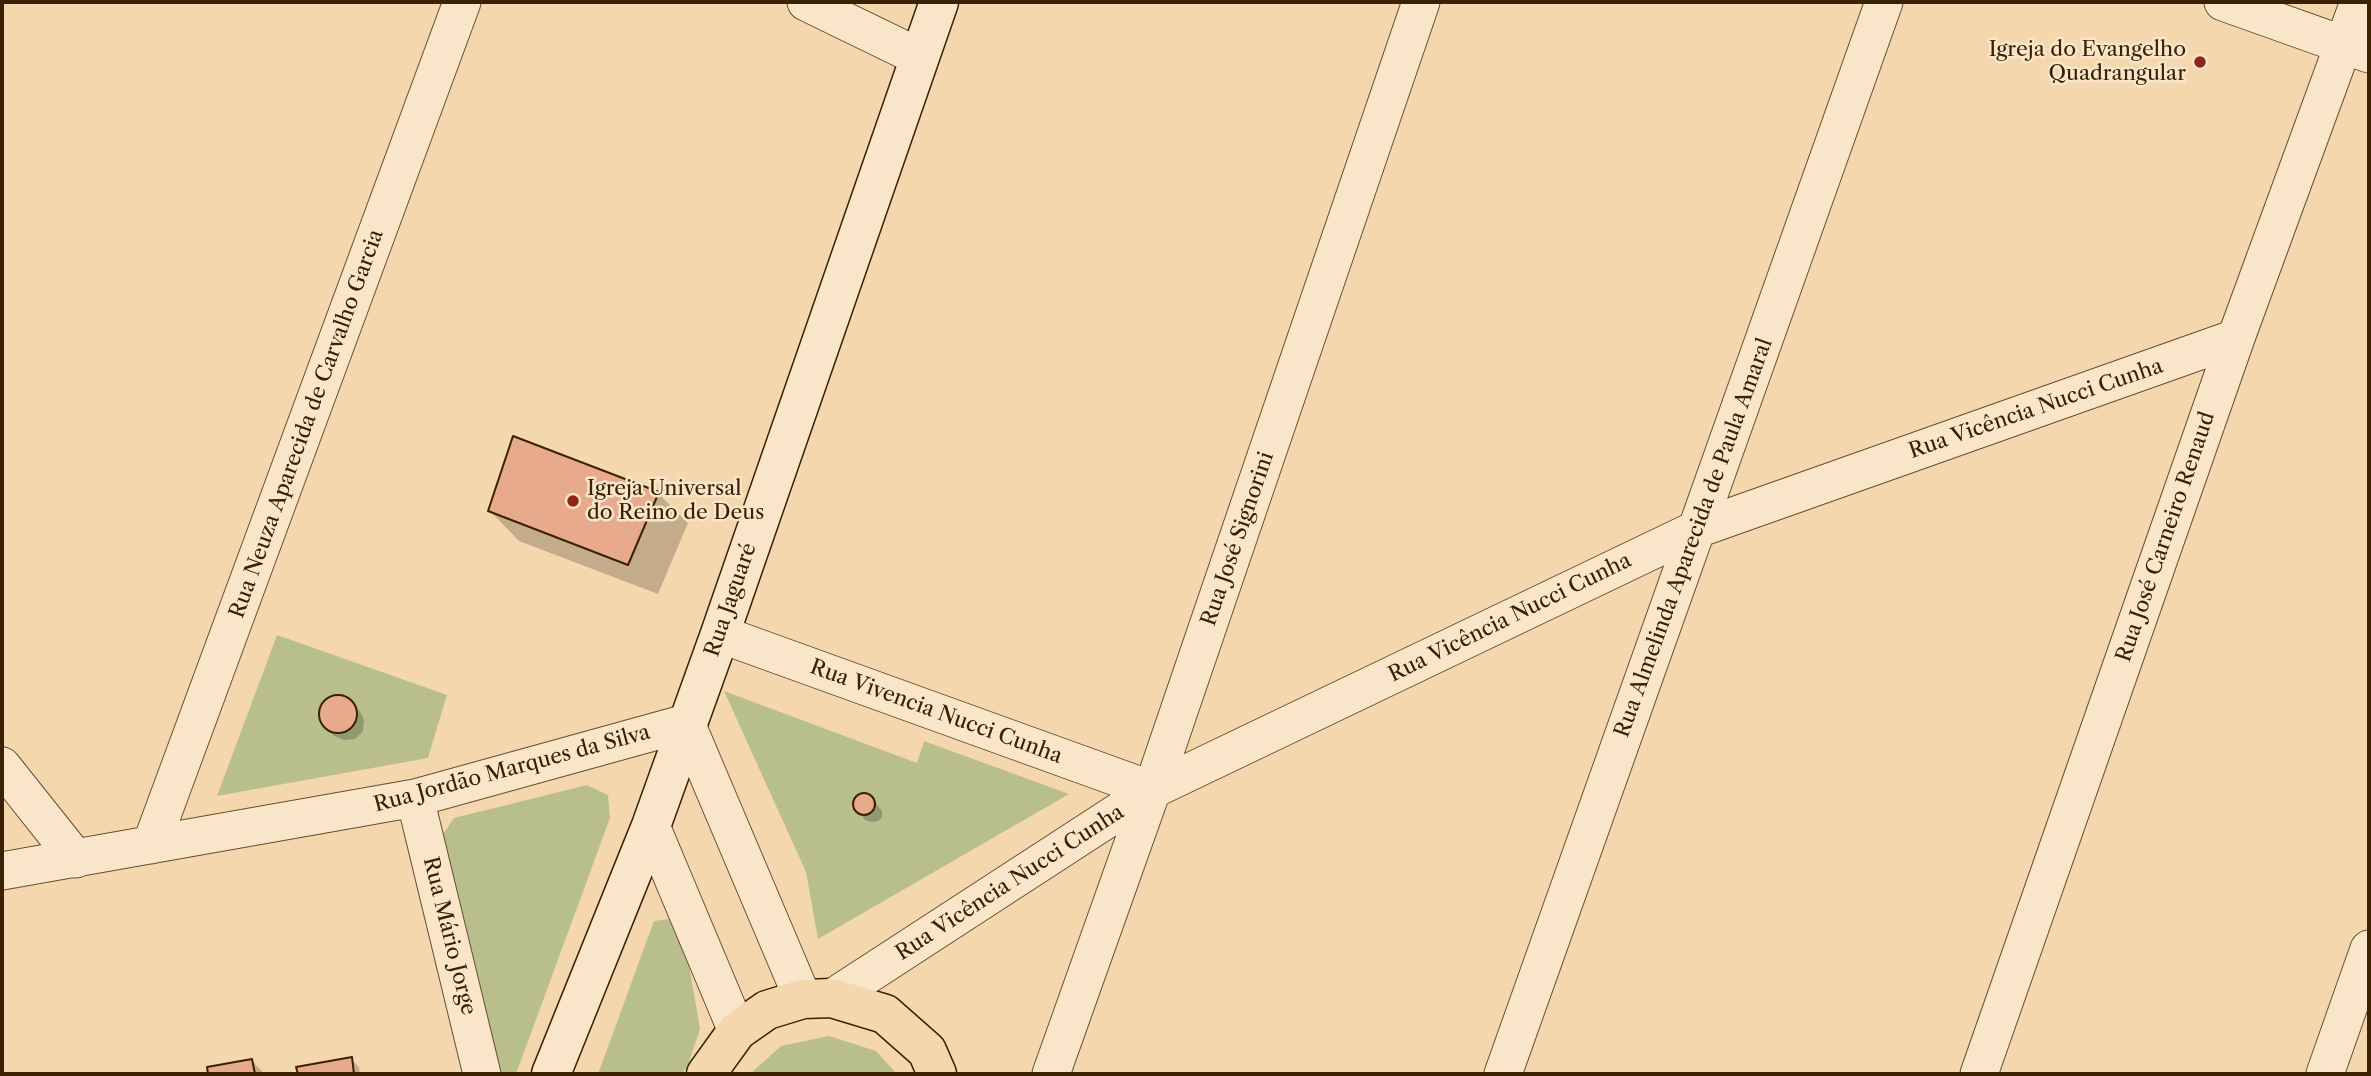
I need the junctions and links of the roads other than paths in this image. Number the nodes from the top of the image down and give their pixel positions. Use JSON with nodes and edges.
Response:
{"nodes":[{"id":1,"x":462,"y":2,"type":"edge"},
{"id":2,"x":806,"y":2,"type":"edge"},
{"id":3,"x":939,"y":2,"type":"edge"},
{"id":4,"x":1421,"y":2,"type":"edge"},
{"id":5,"x":1884,"y":2,"type":"edge"},
{"id":6,"x":2223,"y":2,"type":"edge"},
{"id":7,"x":2358,"y":2,"type":"edge"},
{"id":8,"x":2356,"y":49,"type":"edge"},
{"id":9,"x":919,"y":57,"type":"junction"},
{"id":10,"x":2236,"y":338,"type":"junction"},
{"id":11,"x":1697,"y":528,"type":"junction"},
{"id":12,"x":720,"y":634,"type":"junction"},
{"id":13,"x":686,"y":723,"type":"junction"},
{"id":14,"x":2,"y":766,"type":"edge"},
{"id":15,"x":1152,"y":790,"type":"junction"},
{"id":16,"x":415,"y":799,"type":"junction"},
{"id":17,"x":651,"y":825,"type":"junction"},
{"id":18,"x":151,"y":845,"type":"junction"},
{"id":19,"x":76,"y":859,"type":"junction"},
{"id":20,"x":2,"y":872,"type":"edge"},
{"id":21,"x":2369,"y":949,"type":"edge"},
{"id":22,"x":817,"y":998,"type":"junction"},
{"id":23,"x":737,"y":1031,"type":"junction"},
{"id":24,"x":482,"y":1074,"type":"edge"},
{"id":25,"x":551,"y":1074,"type":"edge"},
{"id":26,"x":706,"y":1074,"type":"edge"},
{"id":27,"x":937,"y":1074,"type":"edge"},
{"id":28,"x":1051,"y":1074,"type":"edge"},
{"id":29,"x":1503,"y":1074,"type":"edge"},
{"id":30,"x":1979,"y":1074,"type":"edge"},
{"id":31,"x":2325,"y":1074,"type":"edge"}],
"edges":[{"from":1,"to":18,"type":"street","name":"Rua Neuza Aparecida de Carvalho Garcia"},
{"from":2,"to":9,"type":"street"},
{"from":3,"to":9,"type":"street","name":"Rua Jaguaré"},
{"from":4,"to":15,"type":"street","name":"Rua José Signorini"},
{"from":5,"to":11,"type":"street","name":"Rua Almelinda Aparecida de Paula Amaral"},
{"from":6,"to":8,"type":"street"},
{"from":7,"to":8,"type":"street","name":"Rua José Carneiro Renaud"},
{"from":8,"to":10,"type":"street","name":"Rua José Carneiro Renaud"},
{"from":9,"to":12,"type":"street","name":"Rua Jaguaré"},
{"from":10,"to":11,"type":"street","name":"Rua Vicência Nucci Cunha"},
{"from":10,"to":30,"type":"street","name":"Rua José Carneiro Renaud"},
{"from":11,"to":15,"type":"street","name":"Rua Vicência Nucci Cunha"},
{"from":11,"to":29,"type":"street","name":"Rua Almelinda Aparecida de Paula Amaral"},
{"from":12,"to":13,"type":"street","name":"Rua Jaguaré"},
{"from":12,"to":15,"type":"street","name":"Rua Vivencia Nucci Cunha"},
{"from":13,"to":16,"type":"street","name":"Rua Jordão Marques da Silva"},
{"from":13,"to":17,"type":"street","name":"Rua Jaguaré"},
{"from":13,"to":22,"type":"street"},
{"from":14,"to":19,"type":"street"},
{"from":15,"to":22,"type":"street","name":"Rua Vicência Nucci Cunha"},
{"from":15,"to":28,"type":"street","name":"Rua José Signorini"},
{"from":16,"to":18,"type":"street","name":"Rua Jordão Marques da Silva"},
{"from":16,"to":24,"type":"street","name":"Rua Mário Jorge"},
{"from":17,"to":23,"type":"street"},
{"from":17,"to":25,"type":"street","name":"Rua Jaguaré"},
{"from":18,"to":19,"type":"street","name":"Rua Jordão Marques da Silva"},
{"from":19,"to":20,"type":"street","name":"Rua Jordão Marques da Silva"},
{"from":21,"to":31,"type":"street"},
{"from":22,"to":23,"type":"main road"},
{"from":22,"to":27,"type":"main road"},
{"from":23,"to":26,"type":"main road"}]}
